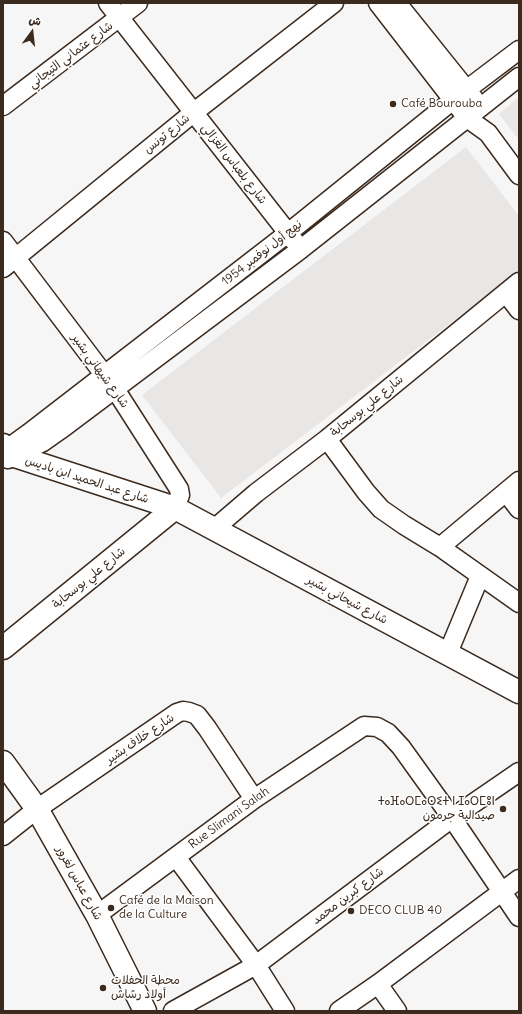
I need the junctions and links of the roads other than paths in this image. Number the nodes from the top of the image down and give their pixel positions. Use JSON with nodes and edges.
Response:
{"nodes":[{"id":1,"x":108,"y":3,"type":"edge"},
{"id":2,"x":138,"y":3,"type":"edge"},
{"id":3,"x":334,"y":3,"type":"edge"},
{"id":4,"x":378,"y":3,"type":"edge"},
{"id":5,"x":397,"y":3,"type":"edge"},
{"id":6,"x":120,"y":18,"type":"junction"},
{"id":7,"x":519,"y":50,"type":"edge"},
{"id":8,"x":519,"y":77,"type":"edge"},
{"id":9,"x":460,"y":95,"type":"junction"},
{"id":10,"x":3,"y":106,"type":"edge"},
{"id":11,"x":193,"y":113,"type":"junction"},
{"id":12,"x":474,"y":113,"type":"junction"},
{"id":13,"x":519,"y":175,"type":"edge"},
{"id":14,"x":322,"y":206,"type":"junction"},
{"id":15,"x":334,"y":222,"type":"junction"},
{"id":16,"x":288,"y":233,"type":"junction"},
{"id":17,"x":3,"y":241,"type":"edge"},
{"id":18,"x":300,"y":249,"type":"junction"},
{"id":19,"x":9,"y":263,"type":"edge"},
{"id":20,"x":512,"y":288,"type":"edge"},
{"id":21,"x":519,"y":310,"type":"edge"},
{"id":22,"x":104,"y":375,"type":"junction"},
{"id":23,"x":114,"y":389,"type":"junction"},
{"id":24,"x":327,"y":439,"type":"junction"},
{"id":25,"x":6,"y":453,"type":"edge"},
{"id":26,"x":512,"y":486,"type":"edge"},
{"id":27,"x":175,"y":508,"type":"junction"},
{"id":28,"x":519,"y":509,"type":"edge"},
{"id":29,"x":214,"y":529,"type":"junction"},
{"id":30,"x":440,"y":547,"type":"junction"},
{"id":31,"x":480,"y":576,"type":"junction"},
{"id":32,"x":519,"y":603,"type":"edge"},
{"id":33,"x":3,"y":648,"type":"edge"},
{"id":34,"x":448,"y":653,"type":"junction"},
{"id":35,"x":519,"y":692,"type":"edge"},
{"id":36,"x":3,"y":762,"type":"edge"},
{"id":37,"x":519,"y":772,"type":"edge"},
{"id":38,"x":254,"y":799,"type":"junction"},
{"id":39,"x":37,"y":809,"type":"junction"},
{"id":40,"x":452,"y":818,"type":"junction"},
{"id":41,"x":3,"y":836,"type":"edge"},
{"id":42,"x":176,"y":857,"type":"junction"},
{"id":43,"x":519,"y":880,"type":"edge"},
{"id":44,"x":502,"y":893,"type":"junction"},
{"id":45,"x":97,"y":915,"type":"junction"},
{"id":46,"x":519,"y":917,"type":"edge"},
{"id":47,"x":256,"y":965,"type":"junction"},
{"id":48,"x":378,"y":984,"type":"junction"},
{"id":49,"x":144,"y":1011,"type":"edge"},
{"id":50,"x":173,"y":1011,"type":"edge"},
{"id":51,"x":285,"y":1011,"type":"edge"},
{"id":52,"x":339,"y":1011,"type":"edge"},
{"id":53,"x":397,"y":1011,"type":"edge"}],
"edges":[{"from":1,"to":6,"type":"street","name":"شارع بلعباس الغزالي"},
{"from":2,"to":6,"type":"street","name":"شارع عثماني التيجاني"},
{"from":3,"to":11,"type":"street","name":"شارع تونس"},
{"from":4,"to":9,"type":"street"},
{"from":5,"to":9,"type":"street"},
{"from":6,"to":10,"type":"street","name":"شارع عثماني التيجاني"},
{"from":6,"to":11,"type":"street","name":"شارع بلعباس الغزالي"},
{"from":7,"to":9,"type":"street","name":"نهج أول نوفمبر 1954"},
{"from":8,"to":12,"type":"street","name":"نهج أول نوفمبر 1954"},
{"from":9,"to":12,"type":"street"},
{"from":9,"to":14,"type":"street","name":"نهج أول نوفمبر 1954"},
{"from":11,"to":16,"type":"street","name":"شارع بلعباس الغزالي"},
{"from":11,"to":19,"type":"street","name":"شارع تونس"},
{"from":12,"to":13,"type":"street"},
{"from":12,"to":15,"type":"street","name":"نهج أول نوفمبر 1954"},
{"from":14,"to":15,"type":"street"},
{"from":14,"to":16,"type":"street","name":"نهج أول نوفمبر 1954"},
{"from":15,"to":18,"type":"street","name":"نهج أول نوفمبر 1954"},
{"from":16,"to":18,"type":"street","name":"شارع بلعباس الغزالي"},
{"from":16,"to":22,"type":"street","name":"نهج أول نوفمبر 1954"},
{"from":17,"to":19,"type":"street","name":"شارع شيهاني بشير"},
{"from":18,"to":23,"type":"street","name":"نهج أول نوفمبر 1954"},
{"from":19,"to":22,"type":"street","name":"شارع شيهاني بشير"},
{"from":20,"to":21,"type":"street"},
{"from":20,"to":24,"type":"street","name":"شارع علي بوسحابة"},
{"from":22,"to":23,"type":"street","name":"شارع شيهاني بشير"},
{"from":22,"to":25,"type":"street","name":"نهج أول نوفمبر 1954"},
{"from":23,"to":25,"type":"street","name":"نهج أول نوفمبر 1954"},
{"from":23,"to":27,"type":"street","name":"شارع شيهاني بشير"},
{"from":24,"to":29,"type":"street","name":"شارع علي بوسحابة"},
{"from":24,"to":30,"type":"street"},
{"from":25,"to":27,"type":"main road","name":"شارع عبد الحميد ابن باديس"},
{"from":26,"to":28,"type":"street"},
{"from":26,"to":30,"type":"street"},
{"from":27,"to":29,"type":"main road","name":"شارع شيحاني بشير"},
{"from":27,"to":33,"type":"main road","name":"شارع علي بوسحابة"},
{"from":29,"to":34,"type":"main road","name":"شارع شيحاني بشير"},
{"from":30,"to":31,"type":"street"},
{"from":31,"to":32,"type":"street"},
{"from":31,"to":34,"type":"street"},
{"from":34,"to":35,"type":"main road","name":"شارع شيحاني بشير"},
{"from":36,"to":39,"type":"main road","name":"شارع عباس لغرور"},
{"from":37,"to":40,"type":"street","name":"شارع كبرين محمد"},
{"from":38,"to":39,"type":"street","name":"شارع خلاف بشير"},
{"from":38,"to":40,"type":"street","name":"Rue Slimani Salah"},
{"from":38,"to":42,"type":"street","name":"Rue Slimani Salah"},
{"from":39,"to":41,"type":"street","name":"شارع خلاف بشير"},
{"from":39,"to":45,"type":"main road","name":"شارع عباس لغرور"},
{"from":40,"to":44,"type":"street"},
{"from":40,"to":47,"type":"street","name":"شارع كبرين محمد"},
{"from":42,"to":45,"type":"street","name":"Rue Slimani Salah"},
{"from":42,"to":47,"type":"street"},
{"from":43,"to":44,"type":"street"},
{"from":44,"to":46,"type":"street"},
{"from":44,"to":48,"type":"street"},
{"from":45,"to":49,"type":"main road","name":"شارع عباس لغرور"},
{"from":47,"to":50,"type":"street","name":"شارع كبرين محمد"},
{"from":47,"to":51,"type":"street"},
{"from":48,"to":52,"type":"street"},
{"from":48,"to":53,"type":"street"}]}
